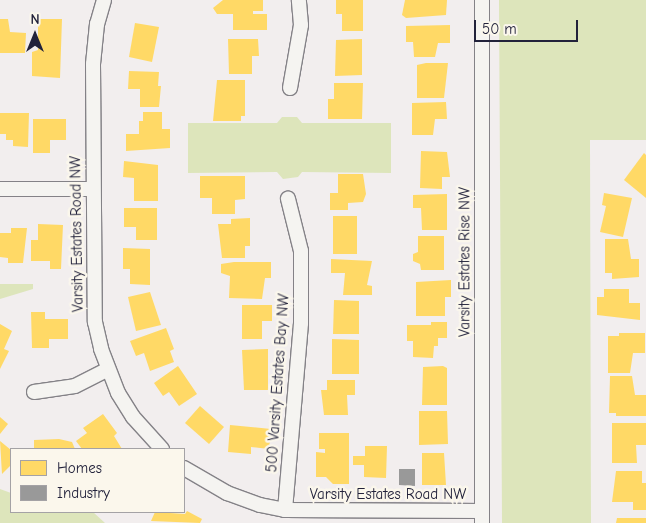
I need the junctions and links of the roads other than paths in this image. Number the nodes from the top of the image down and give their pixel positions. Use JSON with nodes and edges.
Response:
{"nodes":[{"id":1,"x":104,"y":0,"type":"edge"},
{"id":2,"x":298,"y":0,"type":"edge"},
{"id":3,"x":482,"y":0,"type":"edge"},
{"id":4,"x":290,"y":88,"type":"dead end"},
{"id":5,"x":0,"y":189,"type":"edge"},
{"id":6,"x":92,"y":189,"type":"junction"},
{"id":7,"x":288,"y":199,"type":"dead end"},
{"id":8,"x":108,"y":369,"type":"junction"},
{"id":9,"x":34,"y":392,"type":"dead end"},
{"id":10,"x":161,"y":448,"type":"edge"},
{"id":11,"x":185,"y":469,"type":"edge"},
{"id":12,"x":285,"y":510,"type":"junction"},
{"id":13,"x":482,"y":517,"type":"edge"}],
"edges":[{"from":1,"to":6,"type":"street","name":"Varsity Estates Road NW"},
{"from":2,"to":4,"type":"street"},
{"from":3,"to":13,"type":"street","name":"Varsity Estates Rise NW"},
{"from":5,"to":6,"type":"street"},
{"from":6,"to":8,"type":"street","name":"Varsity Estates Road NW"},
{"from":7,"to":12,"type":"street","name":"500 Varsity Estates Bay NW"},
{"from":8,"to":9,"type":"street"},
{"from":8,"to":10,"type":"street","name":"Varsity Estates Road NW"},
{"from":11,"to":12,"type":"street","name":"Varsity Estates Road NW"},
{"from":12,"to":13,"type":"street","name":"Varsity Estates Road NW"}]}
